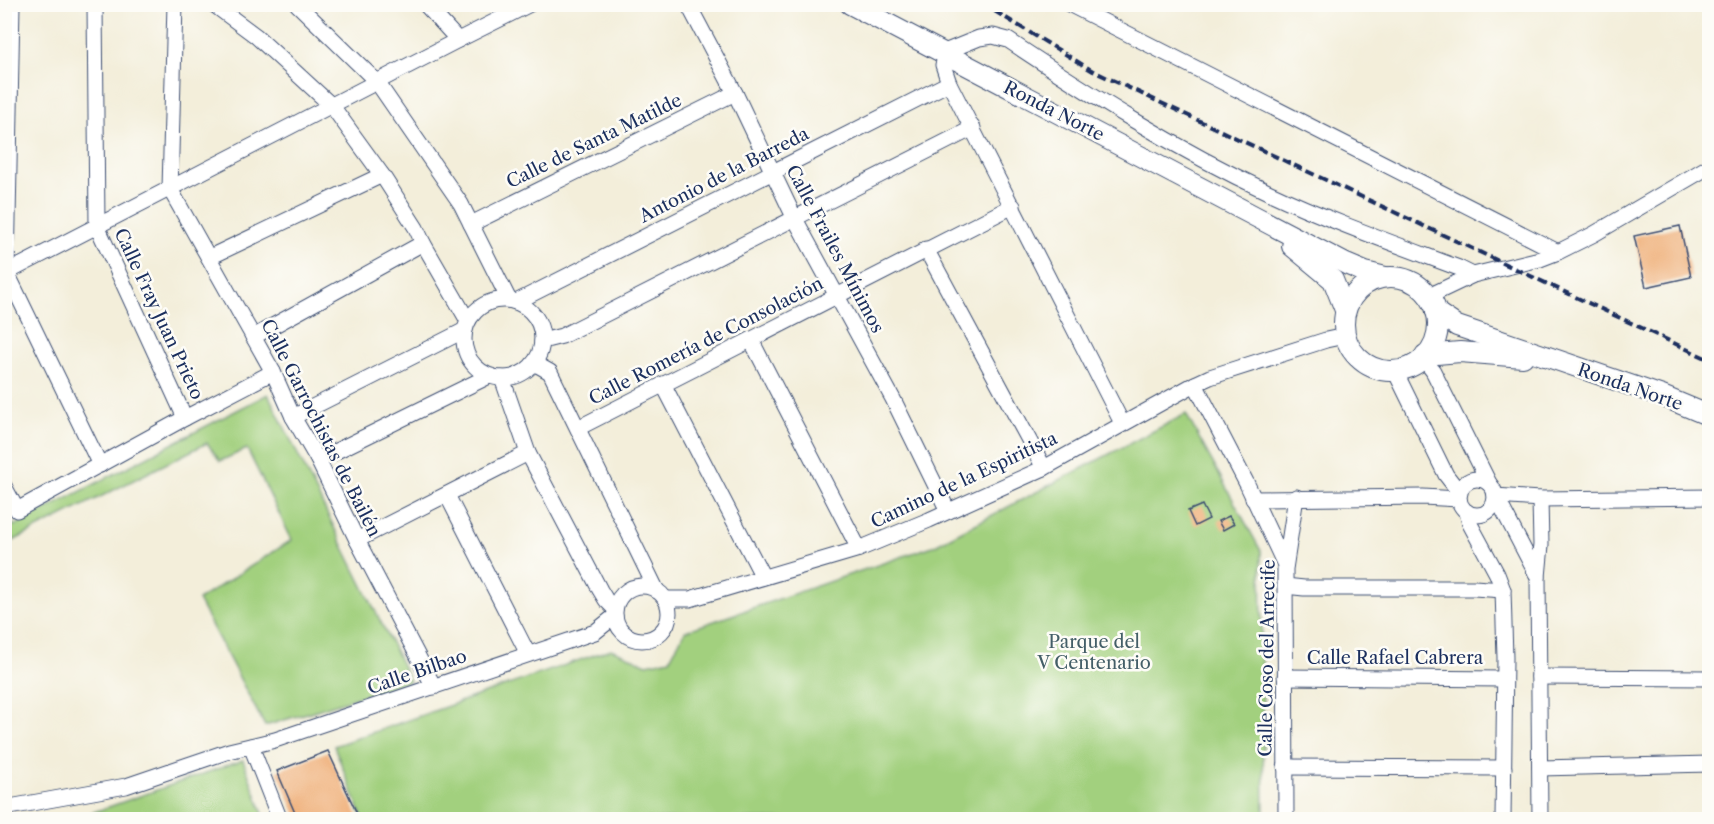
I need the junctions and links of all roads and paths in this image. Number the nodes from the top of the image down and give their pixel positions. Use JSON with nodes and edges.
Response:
{"nodes":[{"id":1,"x":12,"y":4,"type":"edge"},
{"id":2,"x":95,"y":4,"type":"edge"},
{"id":3,"x":175,"y":4,"type":"edge"},
{"id":4,"x":213,"y":4,"type":"edge"},
{"id":5,"x":297,"y":4,"type":"edge"},
{"id":6,"x":425,"y":4,"type":"edge"},
{"id":7,"x":530,"y":4,"type":"edge"},
{"id":8,"x":688,"y":4,"type":"edge"},
{"id":9,"x":850,"y":4,"type":"edge"},
{"id":10,"x":1069,"y":4,"type":"edge"},
{"id":11,"x":458,"y":40,"type":"junction"},
{"id":12,"x":944,"y":54,"type":"junction"},
{"id":13,"x":377,"y":82,"type":"junction"},
{"id":14,"x":949,"y":83,"type":"junction"},
{"id":15,"x":735,"y":93,"type":"junction"},
{"id":16,"x":332,"y":106,"type":"junction"},
{"id":17,"x":973,"y":128,"type":"junction"},
{"id":18,"x":1710,"y":166,"type":"edge"},
{"id":19,"x":772,"y":172,"type":"junction"},
{"id":20,"x":382,"y":175,"type":"junction"},
{"id":21,"x":170,"y":189,"type":"junction"},
{"id":22,"x":1013,"y":206,"type":"junction"},
{"id":23,"x":794,"y":217,"type":"junction"},
{"id":24,"x":1257,"y":218,"type":"junction"},
{"id":25,"x":471,"y":224,"type":"junction"},
{"id":26,"x":97,"y":226,"type":"junction"},
{"id":27,"x":423,"y":243,"type":"junction"},
{"id":28,"x":926,"y":249,"type":"junction"},
{"id":29,"x":1558,"y":252,"type":"junction"},
{"id":30,"x":210,"y":257,"type":"junction"},
{"id":31,"x":6,"y":273,"type":"edge"},
{"id":32,"x":1473,"y":275,"type":"junction"},
{"id":33,"x":1385,"y":277,"type":"junction"},
{"id":34,"x":836,"y":297,"type":"junction"},
{"id":35,"x":512,"y":301,"type":"junction"},
{"id":36,"x":1432,"y":304,"type":"junction"},
{"id":37,"x":1345,"y":310,"type":"junction"},
{"id":38,"x":466,"y":325,"type":"junction"},
{"id":39,"x":1345,"y":336,"type":"junction"},
{"id":40,"x":253,"y":337,"type":"junction"},
{"id":41,"x":751,"y":340,"type":"junction"},
{"id":42,"x":542,"y":341,"type":"junction"},
{"id":43,"x":1424,"y":357,"type":"junction"},
{"id":44,"x":1550,"y":359,"type":"junction"},
{"id":45,"x":534,"y":363,"type":"junction"},
{"id":46,"x":1395,"y":371,"type":"junction"},
{"id":47,"x":273,"y":372,"type":"junction"},
{"id":48,"x":496,"y":377,"type":"junction"},
{"id":49,"x":663,"y":384,"type":"junction"},
{"id":50,"x":1195,"y":384,"type":"junction"},
{"id":51,"x":1710,"y":416,"type":"edge"},
{"id":52,"x":293,"y":417,"type":"junction"},
{"id":53,"x":185,"y":418,"type":"junction"},
{"id":54,"x":1122,"y":423,"type":"junction"},
{"id":55,"x":578,"y":429,"type":"junction"},
{"id":56,"x":528,"y":453,"type":"junction"},
{"id":57,"x":318,"y":460,"type":"junction"},
{"id":58,"x":100,"y":465,"type":"junction"},
{"id":59,"x":1044,"y":468,"type":"junction"},
{"id":60,"x":4,"y":486,"type":"edge"},
{"id":61,"x":1493,"y":494,"type":"junction"},
{"id":62,"x":447,"y":495,"type":"junction"},
{"id":63,"x":1296,"y":497,"type":"junction"},
{"id":64,"x":1710,"y":497,"type":"edge"},
{"id":65,"x":1253,"y":499,"type":"junction"},
{"id":66,"x":1540,"y":499,"type":"junction"},
{"id":67,"x":1462,"y":501,"type":"junction"},
{"id":68,"x":948,"y":511,"type":"junction"},
{"id":69,"x":357,"y":540,"type":"junction"},
{"id":70,"x":859,"y":549,"type":"junction"},
{"id":71,"x":1285,"y":565,"type":"junction"},
{"id":72,"x":763,"y":577,"type":"junction"},
{"id":73,"x":1538,"y":577,"type":"junction"},
{"id":74,"x":1285,"y":586,"type":"junction"},
{"id":75,"x":1503,"y":590,"type":"junction"},
{"id":76,"x":663,"y":601,"type":"junction"},
{"id":77,"x":615,"y":613,"type":"junction"},
{"id":78,"x":595,"y":632,"type":"junction"},
{"id":79,"x":627,"y":635,"type":"junction"},
{"id":80,"x":528,"y":654,"type":"junction"},
{"id":81,"x":1285,"y":677,"type":"junction"},
{"id":82,"x":1539,"y":677,"type":"junction"},
{"id":83,"x":1710,"y":678,"type":"edge"},
{"id":84,"x":1504,"y":679,"type":"junction"},
{"id":85,"x":434,"y":687,"type":"junction"},
{"id":86,"x":251,"y":746,"type":"junction"},
{"id":87,"x":1710,"y":764,"type":"edge"},
{"id":88,"x":1285,"y":767,"type":"junction"},
{"id":89,"x":1504,"y":768,"type":"junction"},
{"id":90,"x":1540,"y":768,"type":"junction"},
{"id":91,"x":4,"y":808,"type":"edge"},
{"id":92,"x":280,"y":819,"type":"edge"},
{"id":93,"x":1286,"y":819,"type":"edge"},
{"id":94,"x":1503,"y":819,"type":"edge"},
{"id":95,"x":1540,"y":819,"type":"edge"}],
"edges":[{"from":1,"to":31,"type":"street"},
{"from":2,"to":26,"type":"street"},
{"from":3,"to":21,"type":"street"},
{"from":4,"to":16,"type":"street"},
{"from":5,"to":13,"type":"street"},
{"from":6,"to":11,"type":"street"},
{"from":7,"to":11,"type":"street"},
{"from":8,"to":15,"type":"street","name":"Calle Frailes Mínimos"},
{"from":9,"to":12,"type":"main road","name":"Ronda Norte"},
{"from":10,"to":29,"type":"street"},
{"from":11,"to":13,"type":"street"},
{"from":12,"to":14,"type":"street"},
{"from":12,"to":24,"type":"main road","name":"Ronda Norte"},
{"from":12,"to":32,"type":"street"},
{"from":13,"to":16,"type":"street"},
{"from":13,"to":25,"type":"street"},
{"from":14,"to":17,"type":"street"},
{"from":14,"to":19,"type":"street","name":"Antonio de la Barreda"},
{"from":15,"to":19,"type":"street","name":"Calle Frailes Mínimos"},
{"from":15,"to":25,"type":"street","name":"Calle de Santa Matilde"},
{"from":16,"to":20,"type":"street"},
{"from":16,"to":21,"type":"street"},
{"from":17,"to":22,"type":"street"},
{"from":17,"to":23,"type":"street"},
{"from":18,"to":29,"type":"street"},
{"from":19,"to":23,"type":"street","name":"Calle Frailes Mínimos"},
{"from":19,"to":35,"type":"street","name":"Antonio de la Barreda"},
{"from":20,"to":27,"type":"street"},
{"from":20,"to":30,"type":"street"},
{"from":21,"to":26,"type":"street"},
{"from":21,"to":30,"type":"street","name":"Calle Garrochistas de Bailén"},
{"from":22,"to":28,"type":"street","name":"Calle Romería de Consolación"},
{"from":22,"to":54,"type":"street"},
{"from":23,"to":34,"type":"street","name":"Calle Frailes Mínimos"},
{"from":23,"to":42,"type":"street"},
{"from":24,"to":33,"type":"main road","name":"Ronda Norte"},
{"from":24,"to":37,"type":"main road","name":"Ronda Norte"},
{"from":25,"to":35,"type":"street"},
{"from":26,"to":31,"type":"street"},
{"from":26,"to":53,"type":"street","name":"Calle Fray Juan Prieto"},
{"from":27,"to":38,"type":"street"},
{"from":27,"to":40,"type":"street"},
{"from":28,"to":34,"type":"street","name":"Calle Romería de Consolación"},
{"from":28,"to":59,"type":"street"},
{"from":29,"to":32,"type":"street"},
{"from":30,"to":40,"type":"street","name":"Calle Garrochistas de Bailén"},
{"from":31,"to":58,"type":"street"},
{"from":32,"to":36,"type":"street"},
{"from":33,"to":36,"type":"main road","name":"Ronda Norte"},
{"from":33,"to":37,"type":"main road"},
{"from":34,"to":41,"type":"street","name":"Calle Romería de Consolación"},
{"from":34,"to":68,"type":"street","name":"Calle Frailes Mínimos"},
{"from":35,"to":38,"type":"street"},
{"from":35,"to":42,"type":"street"},
{"from":36,"to":43,"type":"main road"},
{"from":36,"to":44,"type":"main road","name":"Ronda Norte"},
{"from":37,"to":39,"type":"main road","name":"Ronda Norte"},
{"from":38,"to":48,"type":"street"},
{"from":38,"to":52,"type":"street"},
{"from":39,"to":46,"type":"main road"},
{"from":39,"to":50,"type":"street","name":"Camino de la Espiritista"},
{"from":40,"to":47,"type":"street","name":"Calle Garrochistas de Bailén"},
{"from":41,"to":49,"type":"street","name":"Calle Romería de Consolación"},
{"from":41,"to":70,"type":"street"},
{"from":42,"to":45,"type":"street"},
{"from":43,"to":44,"type":"main road","name":"Ronda Norte"},
{"from":43,"to":46,"type":"main road","name":"Ronda Norte"},
{"from":43,"to":61,"type":"street"},
{"from":44,"to":51,"type":"main road","name":"Ronda Norte"},
{"from":45,"to":48,"type":"street"},
{"from":45,"to":55,"type":"street"},
{"from":46,"to":67,"type":"street"},
{"from":47,"to":52,"type":"street","name":"Calle Garrochistas de Bailén"},
{"from":47,"to":53,"type":"street"},
{"from":48,"to":56,"type":"street"},
{"from":48,"to":57,"type":"street"},
{"from":49,"to":55,"type":"street","name":"Calle Romería de Consolación"},
{"from":49,"to":72,"type":"street"},
{"from":50,"to":54,"type":"street","name":"Camino de la Espiritista"},
{"from":50,"to":65,"type":"street"},
{"from":52,"to":57,"type":"street","name":"Calle Garrochistas de Bailén"},
{"from":53,"to":58,"type":"street"},
{"from":54,"to":59,"type":"street","name":"Camino de la Espiritista"},
{"from":55,"to":76,"type":"street"},
{"from":56,"to":62,"type":"street"},
{"from":56,"to":77,"type":"street"},
{"from":57,"to":69,"type":"street","name":"Calle Garrochistas de Bailén"},
{"from":58,"to":60,"type":"street"},
{"from":59,"to":68,"type":"street","name":"Camino de la Espiritista"},
{"from":61,"to":66,"type":"street"},
{"from":61,"to":67,"type":"street"},
{"from":61,"to":67,"type":"street"},
{"from":61,"to":73,"type":"street"},
{"from":62,"to":69,"type":"street"},
{"from":62,"to":80,"type":"street"},
{"from":63,"to":65,"type":"street"},
{"from":63,"to":67,"type":"street"},
{"from":63,"to":71,"type":"street","name":"Calle Coso del Arrecife"},
{"from":64,"to":66,"type":"street"},
{"from":65,"to":71,"type":"street"},
{"from":66,"to":73,"type":"street"},
{"from":67,"to":75,"type":"street"},
{"from":68,"to":70,"type":"street","name":"Camino de la Espiritista"},
{"from":69,"to":85,"type":"street","name":"Calle Garrochistas de Bailén"},
{"from":70,"to":72,"type":"street","name":"Camino de la Espiritista"},
{"from":71,"to":74,"type":"street","name":"Calle Coso del Arrecife"},
{"from":72,"to":76,"type":"street","name":"Camino de la Espiritista"},
{"from":73,"to":82,"type":"street"},
{"from":74,"to":75,"type":"street"},
{"from":74,"to":81,"type":"street","name":"Calle Coso del Arrecife"},
{"from":75,"to":84,"type":"street"},
{"from":76,"to":77,"type":"street"},
{"from":76,"to":79,"type":"street"},
{"from":77,"to":78,"type":"street","name":"Calle Bilbao"},
{"from":77,"to":79,"type":"street"},
{"from":78,"to":79,"type":"street","name":"Calle Bilbao"},
{"from":78,"to":80,"type":"street","name":"Calle Bilbao"},
{"from":80,"to":85,"type":"street","name":"Calle Bilbao"},
{"from":81,"to":84,"type":"street","name":"Calle Rafael Cabrera"},
{"from":81,"to":88,"type":"street","name":"Calle Coso del Arrecife"},
{"from":82,"to":83,"type":"street"},
{"from":82,"to":90,"type":"street"},
{"from":84,"to":89,"type":"street"},
{"from":85,"to":86,"type":"street","name":"Calle Bilbao"},
{"from":86,"to":91,"type":"street"},
{"from":86,"to":92,"type":"street"},
{"from":87,"to":90,"type":"street"},
{"from":88,"to":89,"type":"street"},
{"from":88,"to":93,"type":"street","name":"Calle Coso del Arrecife"},
{"from":89,"to":94,"type":"street"},
{"from":90,"to":95,"type":"street"}]}
